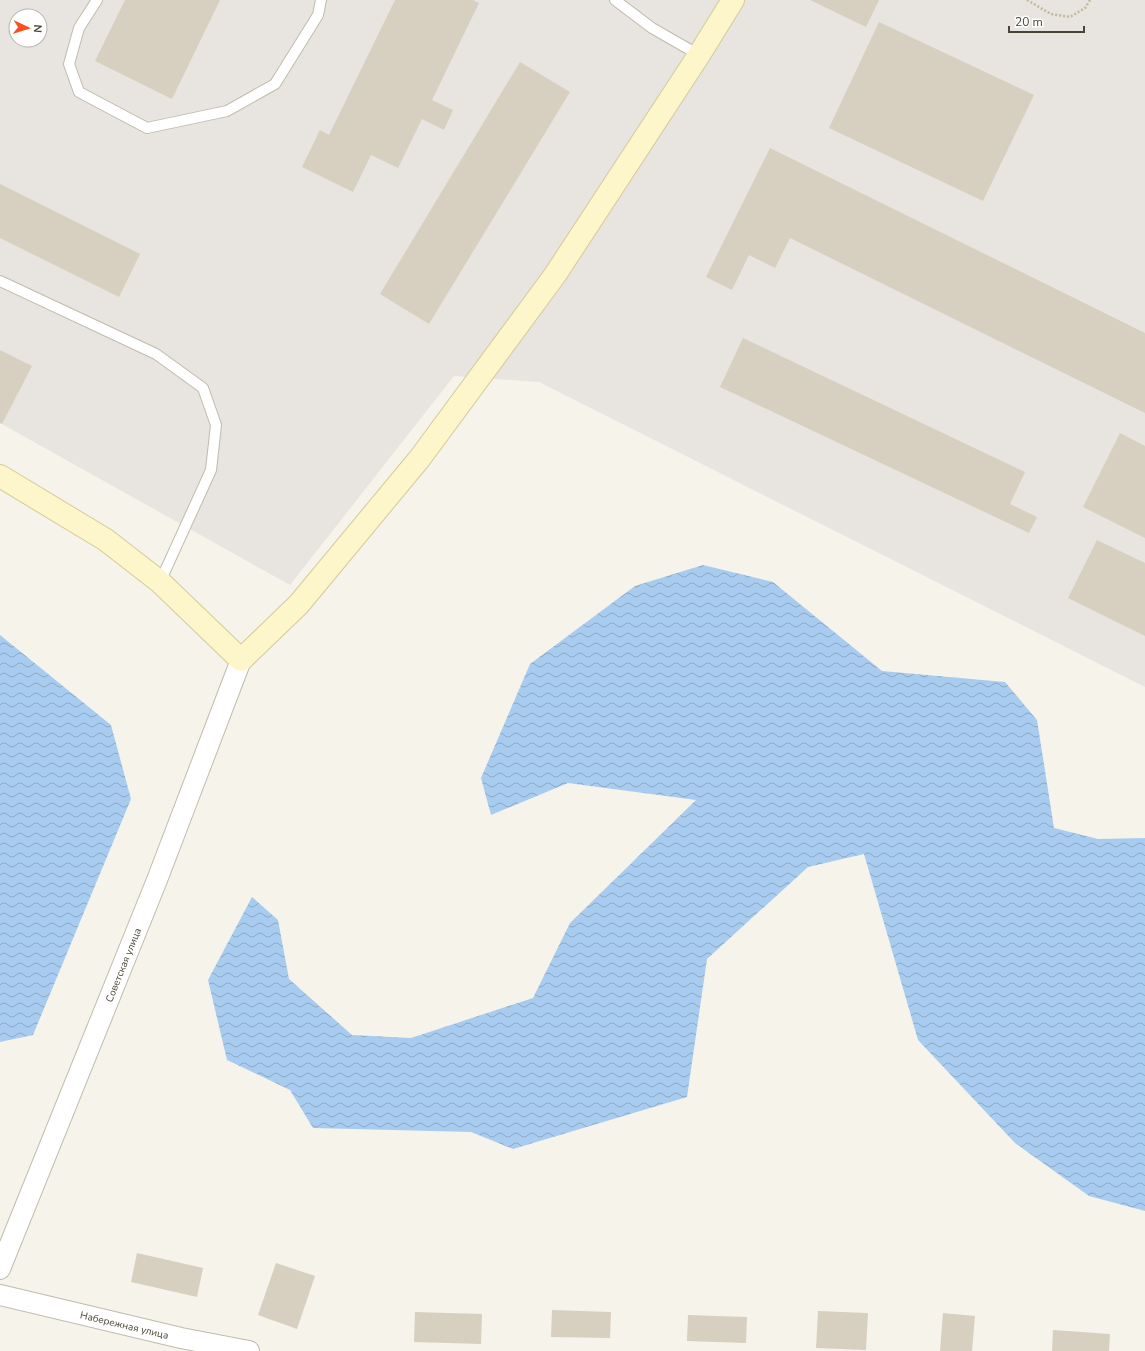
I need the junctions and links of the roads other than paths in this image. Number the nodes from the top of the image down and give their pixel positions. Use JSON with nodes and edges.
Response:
{"nodes":[{"id":1,"x":97,"y":0,"type":"edge"},
{"id":2,"x":321,"y":0,"type":"edge"},
{"id":3,"x":615,"y":0,"type":"edge"},
{"id":4,"x":733,"y":0,"type":"edge"},
{"id":5,"x":699,"y":55,"type":"junction"},
{"id":6,"x":0,"y":281,"type":"edge"},
{"id":7,"x":0,"y":476,"type":"edge"},
{"id":8,"x":160,"y":582,"type":"junction"},
{"id":9,"x":241,"y":660,"type":"junction"},
{"id":10,"x":0,"y":1269,"type":"edge"},
{"id":11,"x":0,"y":1295,"type":"edge"},
{"id":12,"x":249,"y":1351,"type":"edge"}],
"edges":[{"from":1,"to":2,"type":"lane"},
{"from":3,"to":5,"type":"lane"},
{"from":4,"to":5,"type":"street"},
{"from":5,"to":9,"type":"street"},
{"from":6,"to":8,"type":"lane"},
{"from":7,"to":8,"type":"street"},
{"from":8,"to":9,"type":"street"},
{"from":9,"to":10,"type":"street","name":"Советская улица"},
{"from":11,"to":12,"type":"street","name":"Набережная улица"}]}
